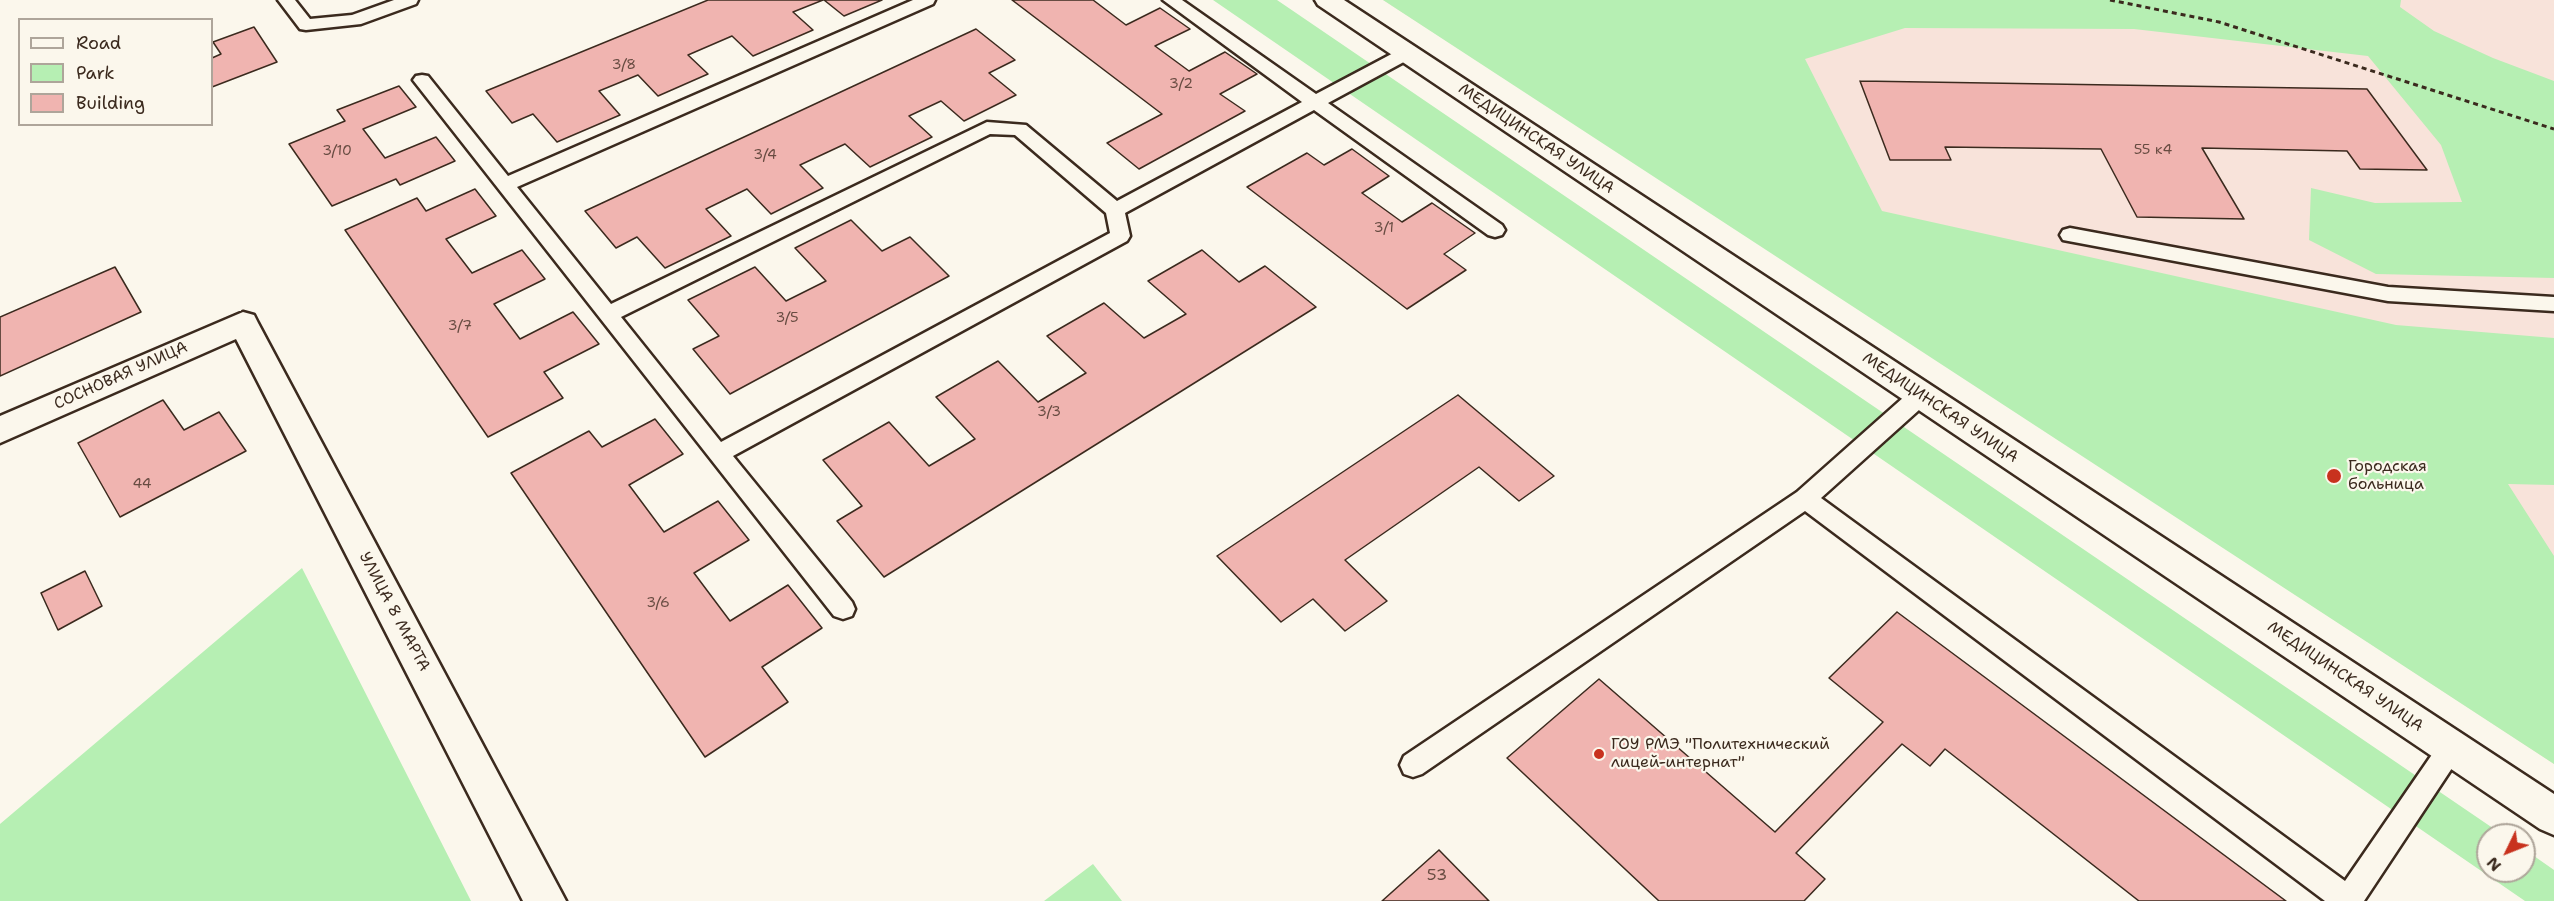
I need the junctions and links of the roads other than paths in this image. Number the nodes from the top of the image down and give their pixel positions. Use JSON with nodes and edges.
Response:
{"nodes":[{"id":1,"x":286,"y":0,"type":"edge"},
{"id":2,"x":410,"y":0,"type":"edge"},
{"id":3,"x":927,"y":0,"type":"edge"},
{"id":4,"x":1171,"y":0,"type":"edge"},
{"id":5,"x":1327,"y":0,"type":"edge"},
{"id":6,"x":1407,"y":53,"type":"junction"},
{"id":7,"x":422,"y":80,"type":"dead end"},
{"id":8,"x":1314,"y":103,"type":"junction"},
{"id":9,"x":505,"y":185,"type":"junction"},
{"id":10,"x":1114,"y":210,"type":"junction"},
{"id":11,"x":1495,"y":230,"type":"dead end"},
{"id":12,"x":2070,"y":235,"type":"dead end"},
{"id":13,"x":2554,"y":304,"type":"edge"},
{"id":14,"x":608,"y":315,"type":"junction"},
{"id":15,"x":243,"y":323,"type":"joint"},
{"id":16,"x":1921,"y":395,"type":"junction"},
{"id":17,"x":0,"y":430,"type":"edge"},
{"id":18,"x":718,"y":454,"type":"junction"},
{"id":19,"x":1805,"y":499,"type":"junction"},
{"id":20,"x":843,"y":609,"type":"dead end"},
{"id":21,"x":2451,"y":748,"type":"junction"},
{"id":22,"x":1413,"y":765,"type":"dead end"},
{"id":23,"x":2554,"y":816,"type":"edge"},
{"id":24,"x":545,"y":901,"type":"edge"},
{"id":25,"x":2348,"y":901,"type":"edge"}],
"edges":[{"from":1,"to":2,"type":"lane"},
{"from":3,"to":9,"type":"lane"},
{"from":4,"to":8,"type":"lane"},
{"from":5,"to":6,"type":"main road","name":"МЕДИЦИНСКАЯ УЛИЦА"},
{"from":6,"to":8,"type":"lane"},
{"from":6,"to":16,"type":"main road","name":"МЕДИЦИНСКАЯ УЛИЦА"},
{"from":7,"to":9,"type":"lane"},
{"from":8,"to":10,"type":"lane"},
{"from":8,"to":11,"type":"lane"},
{"from":9,"to":14,"type":"lane"},
{"from":10,"to":14,"type":"lane"},
{"from":10,"to":18,"type":"lane"},
{"from":12,"to":13,"type":"lane"},
{"from":14,"to":18,"type":"lane"},
{"from":15,"to":17,"type":"main road","name":"СОСНОВАЯ УЛИЦА"},
{"from":15,"to":24,"type":"main road","name":"УЛИЦА 8 МАРТА"},
{"from":16,"to":19,"type":"lane"},
{"from":16,"to":21,"type":"main road","name":"МЕДИЦИНСКАЯ УЛИЦА"},
{"from":18,"to":20,"type":"lane"},
{"from":19,"to":22,"type":"lane"},
{"from":19,"to":25,"type":"lane"},
{"from":21,"to":23,"type":"main road","name":"МЕДИЦИНСКАЯ УЛИЦА"},
{"from":21,"to":25,"type":"lane"}]}
